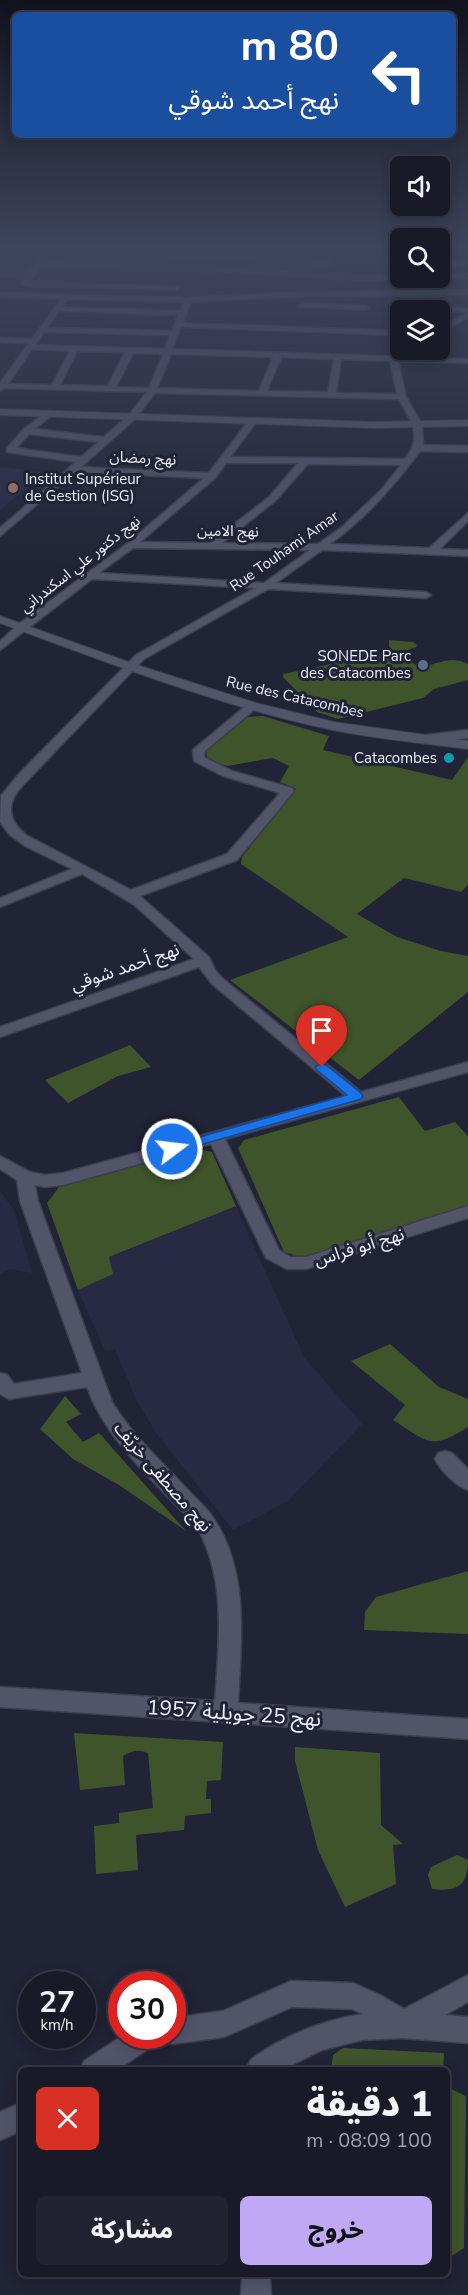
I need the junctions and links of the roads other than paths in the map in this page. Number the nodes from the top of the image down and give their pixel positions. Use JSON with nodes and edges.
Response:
{"nodes":[{"id":1,"x":22,"y":357,"type":"edge"},
{"id":2,"x":70,"y":357,"type":"edge"},
{"id":3,"x":127,"y":357,"type":"edge"},
{"id":4,"x":166,"y":357,"type":"edge"},
{"id":5,"x":277,"y":357,"type":"edge"},
{"id":6,"x":338,"y":357,"type":"edge"},
{"id":7,"x":341,"y":357,"type":"edge"},
{"id":8,"x":390,"y":359,"type":"edge"},
{"id":9,"x":394,"y":360,"type":"edge"},
{"id":10,"x":414,"y":360,"type":"edge"},
{"id":11,"x":468,"y":361,"type":"edge"},
{"id":12,"x":2,"y":383,"type":"edge"},
{"id":13,"x":54,"y":387,"type":"junction"},
{"id":14,"x":111,"y":389,"type":"junction"},
{"id":15,"x":152,"y":391,"type":"junction"},
{"id":16,"x":262,"y":394,"type":"junction"},
{"id":17,"x":331,"y":396,"type":"junction"},
{"id":18,"x":402,"y":397,"type":"junction"},
{"id":19,"x":0,"y":412,"type":"edge"},
{"id":20,"x":48,"y":414,"type":"junction"},
{"id":21,"x":132,"y":417,"type":"junction"},
{"id":22,"x":253,"y":421,"type":"junction"},
{"id":23,"x":468,"y":423,"type":"edge"},
{"id":24,"x":418,"y":425,"type":"junction"},
{"id":25,"x":27,"y":432,"type":"junction"},
{"id":26,"x":104,"y":440,"type":"junction"},
{"id":27,"x":417,"y":448,"type":"junction"},
{"id":28,"x":468,"y":449,"type":"edge"},
{"id":29,"x":82,"y":460,"type":"junction"},
{"id":30,"x":224,"y":460,"type":"junction"},
{"id":31,"x":306,"y":460,"type":"junction"},
{"id":32,"x":407,"y":462,"type":"junction"},
{"id":33,"x":73,"y":469,"type":"junction"},
{"id":34,"x":212,"y":476,"type":"junction"},
{"id":35,"x":468,"y":516,"type":"edge"},
{"id":36,"x":0,"y":532,"type":"edge"},
{"id":37,"x":131,"y":545,"type":"junction"},
{"id":38,"x":213,"y":545,"type":"junction"},
{"id":39,"x":322,"y":547,"type":"junction"},
{"id":40,"x":433,"y":550,"type":"junction"},
{"id":41,"x":468,"y":553,"type":"edge"},
{"id":42,"x":90,"y":576,"type":"junction"},
{"id":43,"x":263,"y":588,"type":"junction"},
{"id":44,"x":426,"y":595,"type":"dead end"},
{"id":45,"x":0,"y":613,"type":"edge"},
{"id":46,"x":0,"y":619,"type":"edge"},
{"id":47,"x":26,"y":624,"type":"junction"},
{"id":48,"x":0,"y":647,"type":"edge"},
{"id":49,"x":132,"y":665,"type":"junction"},
{"id":50,"x":252,"y":706,"type":"junction"},
{"id":51,"x":468,"y":734,"type":"edge"},
{"id":52,"x":426,"y":739,"type":"junction"},
{"id":53,"x":468,"y":745,"type":"edge"},
{"id":54,"x":83,"y":869,"type":"junction"},
{"id":55,"x":130,"y":895,"type":"junction"},
{"id":56,"x":0,"y":903,"type":"edge"},
{"id":57,"x":204,"y":960,"type":"junction"},
{"id":58,"x":0,"y":1032,"type":"edge"},
{"id":59,"x":468,"y":1067,"type":"edge"},
{"id":60,"x":357,"y":1096,"type":"junction"},
{"id":61,"x":216,"y":1137,"type":"junction"},
{"id":62,"x":0,"y":1162,"type":"edge"},
{"id":63,"x":25,"y":1177,"type":"junction"},
{"id":64,"x":468,"y":1212,"type":"edge"},
{"id":65,"x":93,"y":1379,"type":"junction"},
{"id":66,"x":0,"y":1380,"type":"edge"},
{"id":67,"x":445,"y":1459,"type":"dead end"},
{"id":68,"x":468,"y":1482,"type":"edge"},
{"id":69,"x":1,"y":1703,"type":"edge"},
{"id":70,"x":226,"y":1713,"type":"junction"},
{"id":71,"x":468,"y":1729,"type":"edge"},
{"id":72,"x":468,"y":1988,"type":"edge"},
{"id":73,"x":403,"y":2024,"type":"junction"},
{"id":74,"x":186,"y":2029,"type":"edge"},
{"id":75,"x":468,"y":2030,"type":"edge"},
{"id":76,"x":126,"y":2049,"type":"edge"},
{"id":77,"x":98,"y":2067,"type":"edge"},
{"id":78,"x":264,"y":2067,"type":"edge"},
{"id":79,"x":18,"y":2118,"type":"edge"},
{"id":80,"x":0,"y":2126,"type":"edge"},
{"id":81,"x":256,"y":2277,"type":"edge"},
{"id":82,"x":256,"y":2295,"type":"edge"}],
"edges":[{"from":1,"to":12,"type":"street"},
{"from":2,"to":13,"type":"street"},
{"from":3,"to":14,"type":"street"},
{"from":4,"to":15,"type":"street"},
{"from":5,"to":16,"type":"street"},
{"from":6,"to":17,"type":"street"},
{"from":7,"to":8,"type":"street"},
{"from":9,"to":18,"type":"street"},
{"from":10,"to":11,"type":"street"},
{"from":12,"to":13,"type":"street"},
{"from":13,"to":14,"type":"street"},
{"from":14,"to":15,"type":"street"},
{"from":15,"to":16,"type":"street"},
{"from":15,"to":21,"type":"street"},
{"from":16,"to":17,"type":"street"},
{"from":17,"to":18,"type":"street"},
{"from":18,"to":24,"type":"street"},
{"from":19,"to":20,"type":"street"},
{"from":20,"to":21,"type":"street"},
{"from":20,"to":25,"type":"street"},
{"from":21,"to":22,"type":"street"},
{"from":21,"to":26,"type":"street"},
{"from":22,"to":24,"type":"street"},
{"from":22,"to":30,"type":"street","name":"نهج دكتور علي اسكندراني"},
{"from":23,"to":24,"type":"street"},
{"from":24,"to":27,"type":"street"},
{"from":25,"to":26,"type":"street"},
{"from":25,"to":29,"type":"street"},
{"from":26,"to":29,"type":"street"},
{"from":27,"to":28,"type":"street"},
{"from":27,"to":32,"type":"street","name":"Rue Touhami Amar"},
{"from":29,"to":33,"type":"street"},
{"from":30,"to":31,"type":"street"},
{"from":30,"to":34,"type":"street","name":"نهج دكتور علي اسكندراني"},
{"from":31,"to":32,"type":"street"},
{"from":31,"to":38,"type":"street"},
{"from":32,"to":39,"type":"street","name":"Rue Touhami Amar"},
{"from":33,"to":34,"type":"street","name":"نهج رمضان"},
{"from":33,"to":36,"type":"street"},
{"from":34,"to":37,"type":"street","name":"نهج دكتور علي اسكندراني"},
{"from":35,"to":40,"type":"street"},
{"from":37,"to":38,"type":"street","name":"نهج الامين"},
{"from":37,"to":42,"type":"street","name":"نهج دكتور علي اسكندراني"},
{"from":38,"to":39,"type":"street","name":"نهج الامين"},
{"from":39,"to":40,"type":"street","name":"نهج الامين"},
{"from":39,"to":43,"type":"street","name":"Rue Touhami Amar"},
{"from":40,"to":41,"type":"street","name":"نهج الامين"},
{"from":42,"to":43,"type":"street"},
{"from":42,"to":47,"type":"street","name":"نهج دكتور علي اسكندراني"},
{"from":43,"to":44,"type":"street"},
{"from":43,"to":49,"type":"street","name":"Rue Touhami Amar"},
{"from":45,"to":47,"type":"street","name":"Rue des Catacombes"},
{"from":46,"to":47,"type":"street","name":"Rue des Catacombes"},
{"from":47,"to":48,"type":"street"},
{"from":47,"to":49,"type":"street","name":"Rue des Catacombes"},
{"from":49,"to":50,"type":"street","name":"Rue des Catacombes"},
{"from":49,"to":54,"type":"street","name":"Rue Touhami Amar"},
{"from":50,"to":52,"type":"street","name":"Rue des Catacombes"},
{"from":50,"to":55,"type":"street"},
{"from":51,"to":52,"type":"street"},
{"from":52,"to":53,"type":"street","name":"Rue des Catacombes"},
{"from":54,"to":55,"type":"street"},
{"from":54,"to":56,"type":"street"},
{"from":55,"to":57,"type":"street"},
{"from":57,"to":58,"type":"street","name":"نهج أحمد شوقي"},
{"from":57,"to":60,"type":"street","name":"نهج أحمد شوقي"},
{"from":59,"to":60,"type":"street"},
{"from":60,"to":61,"type":"street"},
{"from":61,"to":63,"type":"street"},
{"from":61,"to":64,"type":"street","name":"نهج أبو فراس"},
{"from":62,"to":63,"type":"street"},
{"from":63,"to":65,"type":"street","name":"نهج مصطفى خريّف"},
{"from":65,"to":66,"type":"street"},
{"from":65,"to":70,"type":"street","name":"نهج مصطفى خريّف"},
{"from":67,"to":68,"type":"street"},
{"from":69,"to":70,"type":"street","name":"نهج 25 جويلية 1957"},
{"from":70,"to":71,"type":"street","name":"نهج 25 جويلية 1957"},
{"from":72,"to":73,"type":"street"},
{"from":73,"to":74,"type":"street"},
{"from":73,"to":75,"type":"street"},
{"from":73,"to":78,"type":"street"},
{"from":76,"to":77,"type":"street"},
{"from":79,"to":80,"type":"street"},
{"from":81,"to":82,"type":"street"}]}
